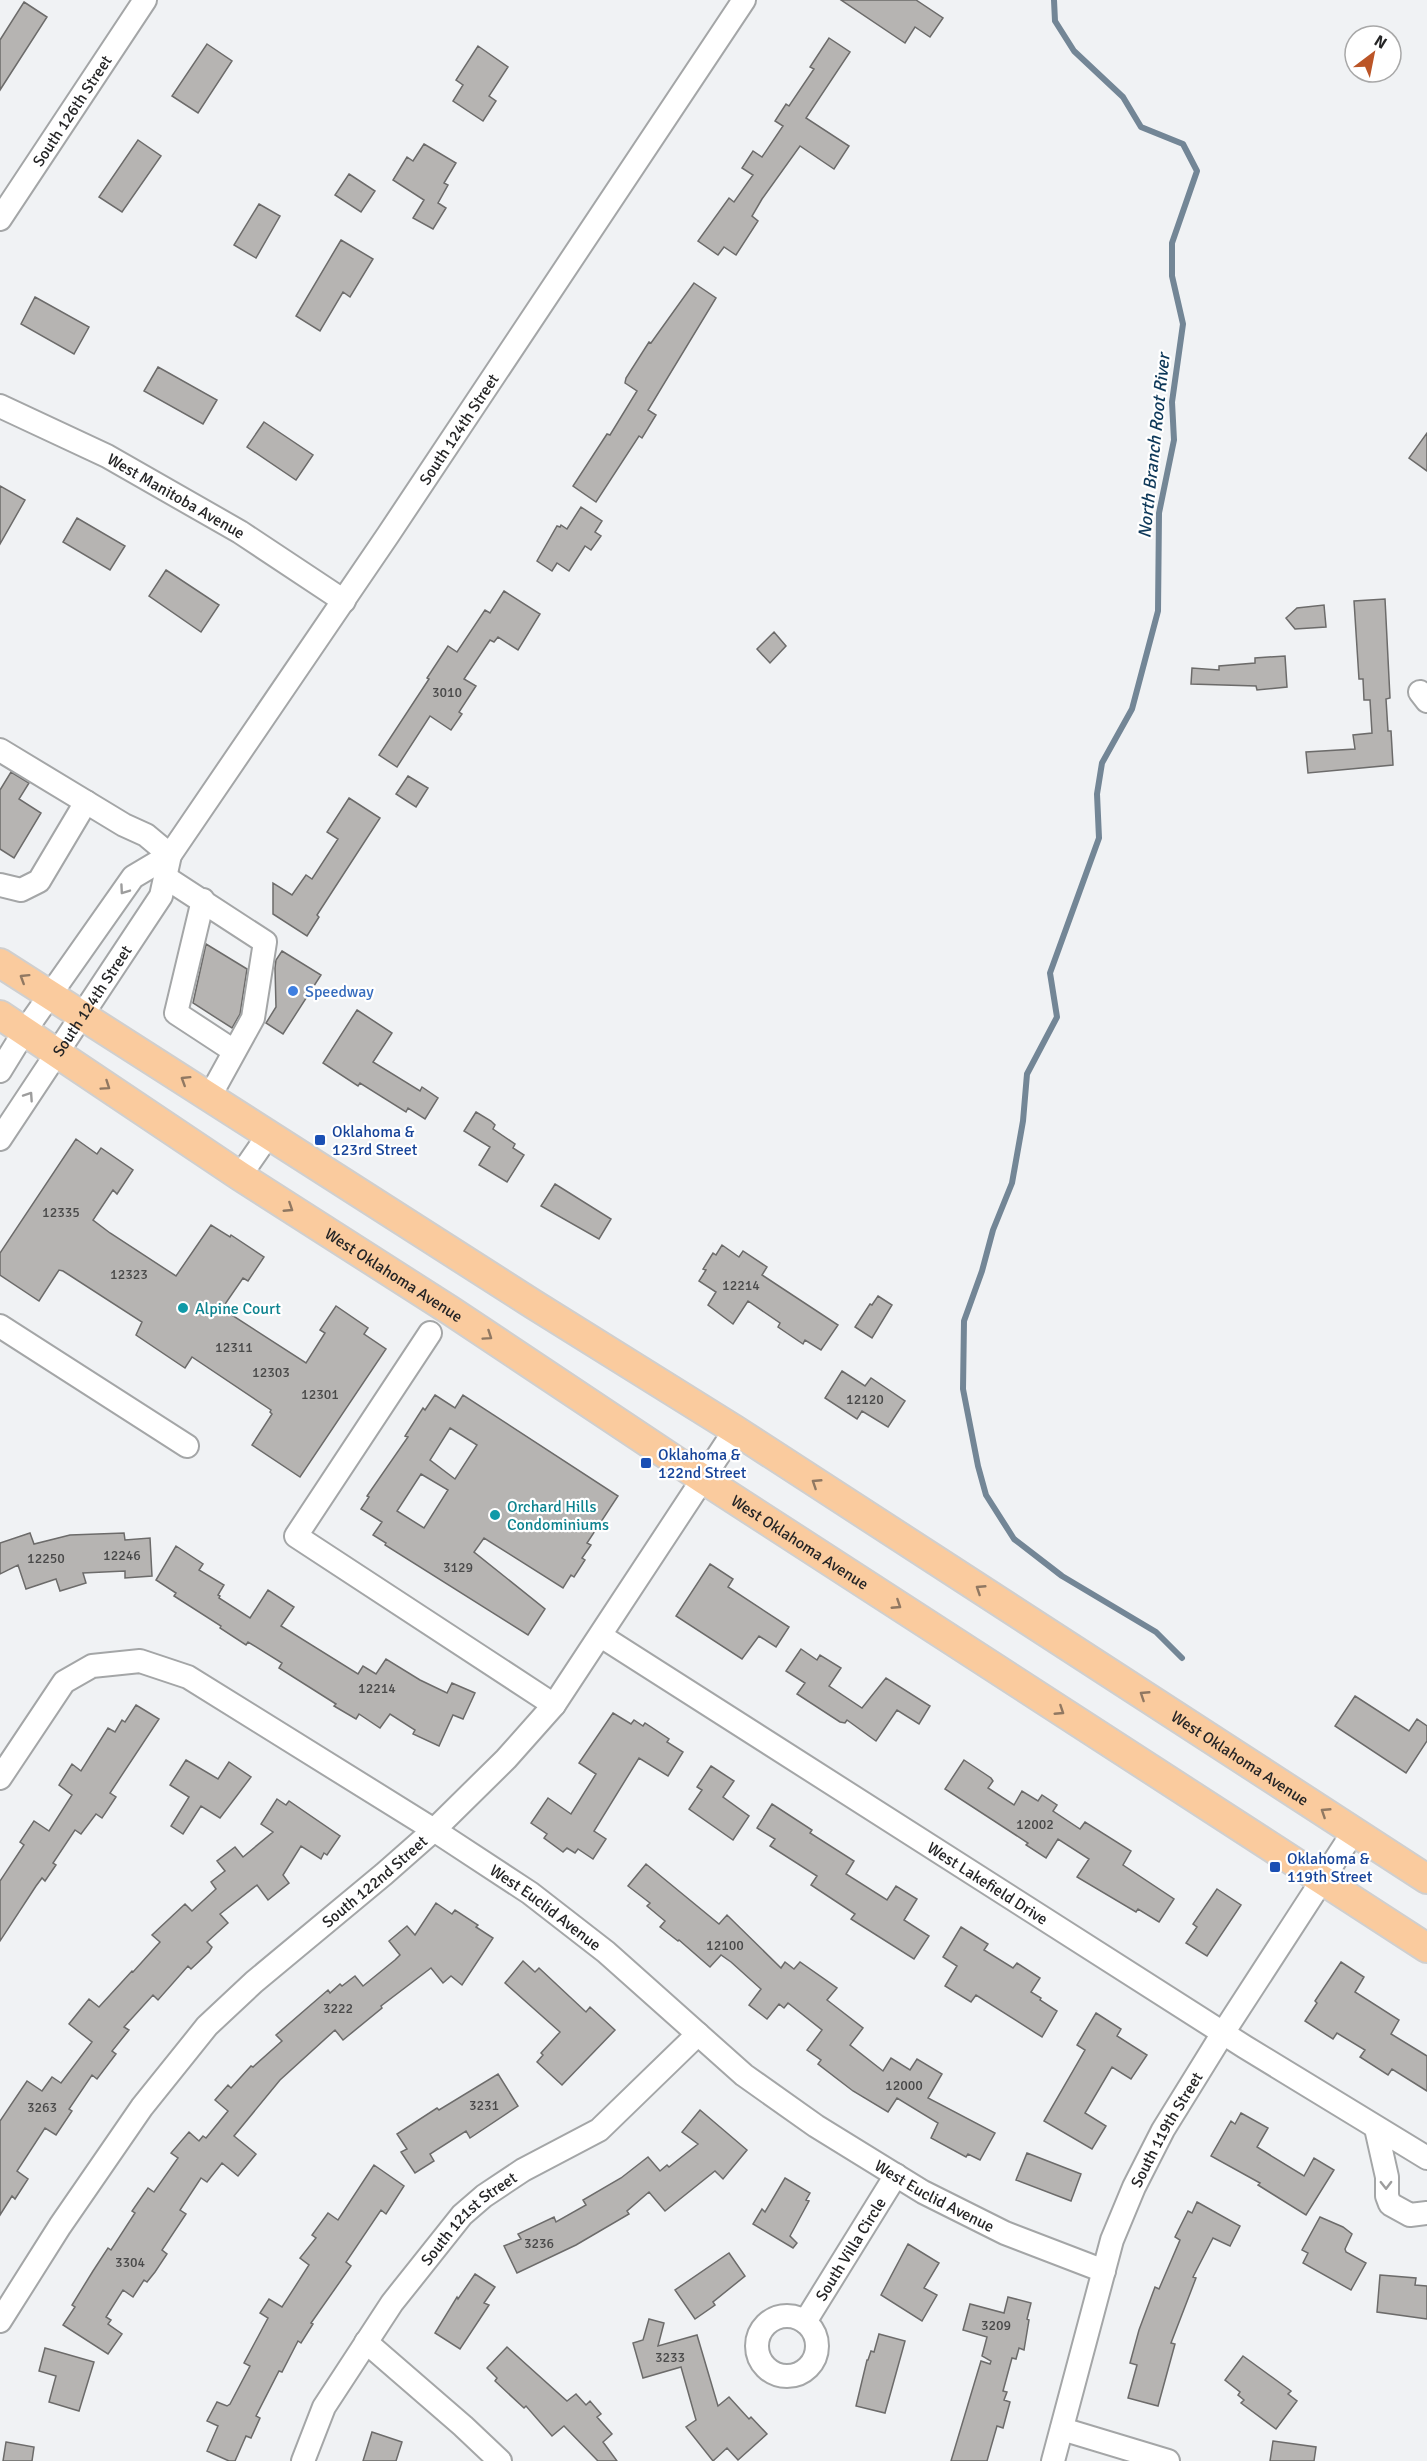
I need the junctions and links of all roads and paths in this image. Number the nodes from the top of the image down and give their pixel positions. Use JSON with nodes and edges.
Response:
{"nodes":[{"id":1,"x":145,"y":0,"type":"edge"},
{"id":2,"x":744,"y":0,"type":"edge"},
{"id":3,"x":0,"y":219,"type":"edge"},
{"id":4,"x":0,"y":406,"type":"edge"},
{"id":5,"x":344,"y":601,"type":"junction"},
{"id":6,"x":0,"y":750,"type":"edge"},
{"id":7,"x":86,"y":802,"type":"junction"},
{"id":8,"x":170,"y":855,"type":"junction"},
{"id":9,"x":165,"y":877,"type":"junction"},
{"id":10,"x":0,"y":885,"type":"edge"},
{"id":11,"x":203,"y":900,"type":"junction"},
{"id":12,"x":0,"y":963,"type":"edge"},
{"id":13,"x":50,"y":994,"type":"junction"},
{"id":14,"x":0,"y":1015,"type":"edge"},
{"id":15,"x":84,"y":1016,"type":"junction"},
{"id":16,"x":24,"y":1032,"type":"junction"},
{"id":17,"x":234,"y":1051,"type":"junction"},
{"id":18,"x":57,"y":1053,"type":"junction"},
{"id":19,"x":0,"y":1071,"type":"edge"},
{"id":20,"x":210,"y":1096,"type":"junction"},
{"id":21,"x":269,"y":1134,"type":"junction"},
{"id":22,"x":0,"y":1139,"type":"edge"},
{"id":23,"x":240,"y":1176,"type":"junction"},
{"id":24,"x":0,"y":1326,"type":"edge"},
{"id":25,"x":430,"y":1333,"type":"dead end"},
{"id":26,"x":735,"y":1430,"type":"junction"},
{"id":27,"x":187,"y":1446,"type":"dead end"},
{"id":28,"x":703,"y":1479,"type":"junction"},
{"id":29,"x":602,"y":1636,"type":"junction"},
{"id":30,"x":554,"y":1705,"type":"junction"},
{"id":31,"x":0,"y":1778,"type":"edge"},
{"id":32,"x":434,"y":1830,"type":"junction"},
{"id":33,"x":1354,"y":1831,"type":"junction"},
{"id":34,"x":1427,"y":1879,"type":"edge"},
{"id":35,"x":1323,"y":1881,"type":"junction"},
{"id":36,"x":1427,"y":1948,"type":"edge"},
{"id":37,"x":1223,"y":2033,"type":"junction"},
{"id":38,"x":698,"y":2034,"type":"junction"},
{"id":39,"x":1376,"y":2128,"type":"junction"},
{"id":40,"x":1427,"y":2158,"type":"edge"},
{"id":41,"x":896,"y":2175,"type":"junction"},
{"id":42,"x":1427,"y":2213,"type":"edge"},
{"id":43,"x":1104,"y":2271,"type":"junction"},
{"id":44,"x":0,"y":2321,"type":"edge"},
{"id":45,"x":805,"y":2322,"type":"dead end"},
{"id":46,"x":366,"y":2342,"type":"junction"},
{"id":47,"x":1062,"y":2429,"type":"junction"},
{"id":48,"x":303,"y":2461,"type":"edge"},
{"id":49,"x":500,"y":2461,"type":"edge"},
{"id":50,"x":1053,"y":2461,"type":"edge"},
{"id":51,"x":1168,"y":2461,"type":"edge"}],
"edges":[{"from":1,"to":3,"type":"street","name":"South 126th Street"},
{"from":2,"to":5,"type":"street","name":"South 124th Street"},
{"from":4,"to":5,"type":"street","name":"West Manitoba Avenue"},
{"from":5,"to":8,"type":"street","name":"South 124th Street"},
{"from":6,"to":7,"type":"street"},
{"from":7,"to":8,"type":"street"},
{"from":7,"to":10,"type":"street"},
{"from":8,"to":9,"type":"street","name":"South 124th Street"},
{"from":8,"to":13,"type":"street","name":"South 124th Street","one_way":true},
{"from":9,"to":11,"type":"street"},
{"from":9,"to":15,"type":"street","name":"South 124th Street"},
{"from":11,"to":17,"type":"street"},
{"from":11,"to":17,"type":"street"},
{"from":13,"to":12,"type":"main road","name":"West Oklahoma Avenue","one_way":true},
{"from":13,"to":15,"type":"main road","name":"West Oklahoma Avenue"},
{"from":13,"to":16,"type":"street","name":"South 124th Street"},
{"from":14,"to":16,"type":"main road","name":"West Oklahoma Avenue"},
{"from":15,"to":18,"type":"street","name":"South 124th Street"},
{"from":20,"to":15,"type":"main road","name":"West Oklahoma Avenue","one_way":true},
{"from":16,"to":18,"type":"main road","name":"West Oklahoma Avenue"},
{"from":16,"to":19,"type":"street","name":"South 124th Street"},
{"from":17,"to":20,"type":"street"},
{"from":22,"to":18,"type":"street","name":"South 124th Street","one_way":true},
{"from":18,"to":23,"type":"main road","name":"West Oklahoma Avenue","one_way":true},
{"from":20,"to":21,"type":"main road","name":"West Oklahoma Avenue"},
{"from":21,"to":23,"type":"street"},
{"from":21,"to":26,"type":"main road","name":"West Oklahoma Avenue"},
{"from":23,"to":28,"type":"main road","name":"West Oklahoma Avenue","one_way":true},
{"from":24,"to":27,"type":"street"},
{"from":25,"to":30,"type":"street"},
{"from":26,"to":28,"type":"street","name":"South 122nd Street"},
{"from":33,"to":26,"type":"main road","name":"West Oklahoma Avenue","one_way":true},
{"from":28,"to":29,"type":"street","name":"South 122nd Street"},
{"from":28,"to":35,"type":"main road","name":"West Oklahoma Avenue","one_way":true},
{"from":29,"to":30,"type":"street","name":"South 122nd Street"},
{"from":29,"to":37,"type":"street","name":"West Lakefield Drive"},
{"from":30,"to":32,"type":"street","name":"South 122nd Street"},
{"from":31,"to":32,"type":"street","name":"West Euclid Avenue"},
{"from":32,"to":38,"type":"street","name":"West Euclid Avenue"},
{"from":32,"to":44,"type":"street","name":"South 122nd Street"},
{"from":33,"to":34,"type":"main road","name":"West Oklahoma Avenue"},
{"from":33,"to":35,"type":"street","name":"South 119th Street"},
{"from":35,"to":36,"type":"main road","name":"West Oklahoma Avenue"},
{"from":35,"to":37,"type":"street","name":"South 119th Street"},
{"from":37,"to":39,"type":"street","name":"West Lakefield Drive"},
{"from":37,"to":43,"type":"street","name":"South 119th Street"},
{"from":38,"to":41,"type":"street","name":"West Euclid Avenue"},
{"from":38,"to":46,"type":"street","name":"South 121st Street"},
{"from":39,"to":40,"type":"street","name":"West Lakefield Drive"},
{"from":39,"to":42,"type":"street","one_way":true},
{"from":41,"to":43,"type":"street","name":"West Euclid Avenue"},
{"from":41,"to":45,"type":"street","name":"South Villa Circle"},
{"from":43,"to":47,"type":"street","name":"South 119th Street"},
{"from":46,"to":48,"type":"street","name":"South 121st Street"},
{"from":46,"to":49,"type":"street"},
{"from":47,"to":50,"type":"street","name":"South 119th Street"},
{"from":47,"to":51,"type":"street"}]}
